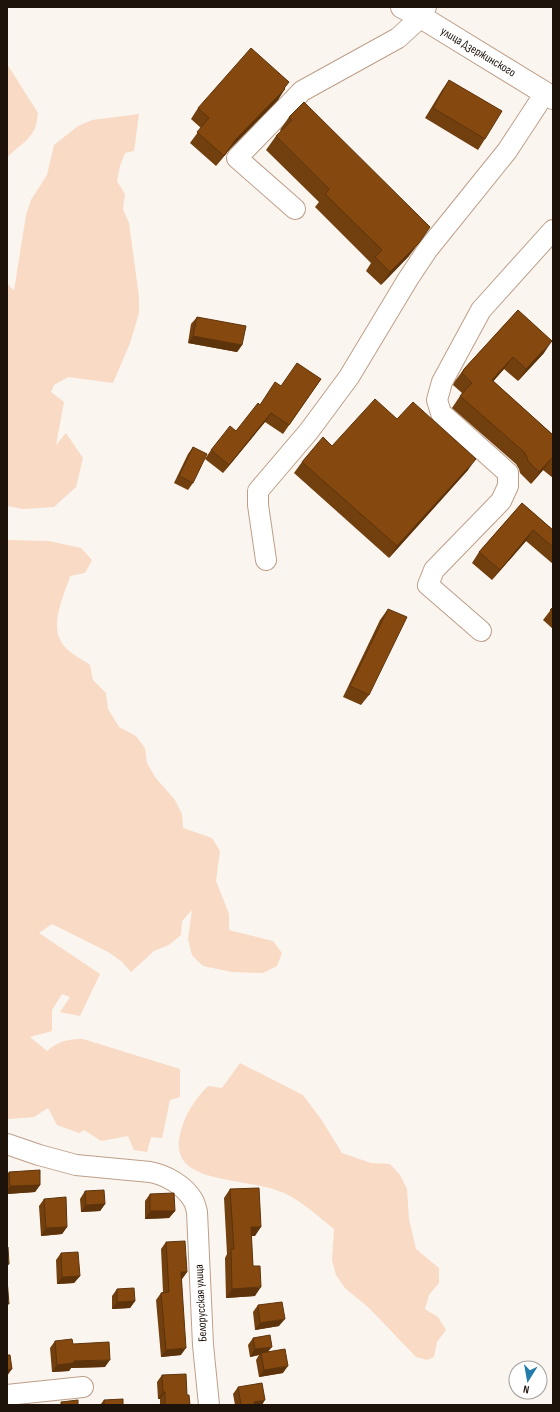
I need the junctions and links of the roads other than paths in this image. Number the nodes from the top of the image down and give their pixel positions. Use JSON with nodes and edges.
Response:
{"nodes":[{"id":1,"x":402,"y":7,"type":"edge"},
{"id":2,"x":424,"y":12,"type":"edge"},
{"id":3,"x":549,"y":96,"type":"edge"},
{"id":4,"x":295,"y":209,"type":"dead end"},
{"id":5,"x":553,"y":230,"type":"edge"},
{"id":6,"x":266,"y":560,"type":"dead end"},
{"id":7,"x":481,"y":631,"type":"dead end"},
{"id":8,"x":7,"y":1144,"type":"edge"},
{"id":9,"x":83,"y":1387,"type":"dead end"},
{"id":10,"x":7,"y":1395,"type":"edge"},
{"id":11,"x":209,"y":1405,"type":"edge"}],
"edges":[{"from":1,"to":2,"type":"main road","name":"улица Дзержинского"},
{"from":2,"to":3,"type":"main road","name":"улица Дзержинского"},
{"from":2,"to":4,"type":"street"},
{"from":3,"to":6,"type":"street"},
{"from":5,"to":7,"type":"street"},
{"from":8,"to":11,"type":"street","name":"Белорусская улица"},
{"from":9,"to":10,"type":"street"}]}
